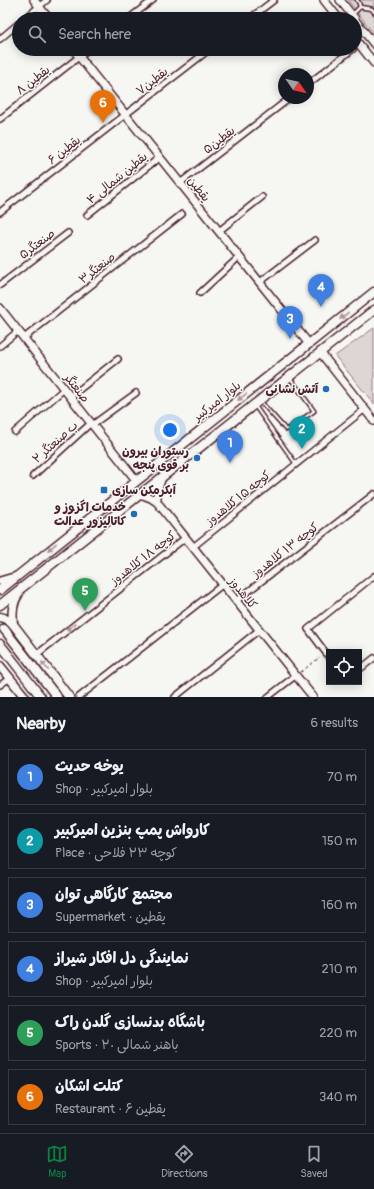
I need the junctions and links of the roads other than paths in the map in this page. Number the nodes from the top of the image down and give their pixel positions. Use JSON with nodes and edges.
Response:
{"nodes":[{"id":1,"x":34,"y":0,"type":"edge"},
{"id":2,"x":47,"y":0,"type":"edge"},
{"id":3,"x":153,"y":0,"type":"edge"},
{"id":4,"x":274,"y":0,"type":"edge"},
{"id":5,"x":324,"y":0,"type":"edge"},
{"id":6,"x":340,"y":0,"type":"edge"},
{"id":7,"x":357,"y":0,"type":"edge"},
{"id":8,"x":39,"y":6,"type":"junction"},
{"id":9,"x":360,"y":7,"type":"junction"},
{"id":10,"x":373,"y":8,"type":"edge"},
{"id":11,"x":32,"y":12,"type":"edge"},
{"id":12,"x":44,"y":12,"type":"edge"},
{"id":13,"x":137,"y":12,"type":"edge"},
{"id":14,"x":258,"y":12,"type":"edge"},
{"id":15,"x":333,"y":12,"type":"edge"},
{"id":16,"x":349,"y":12,"type":"edge"},
{"id":17,"x":357,"y":12,"type":"edge"},
{"id":18,"x":374,"y":12,"type":"edge"},
{"id":19,"x":362,"y":28,"type":"edge"},
{"id":20,"x":12,"y":29,"type":"edge"},
{"id":21,"x":0,"y":39,"type":"edge"},
{"id":22,"x":374,"y":44,"type":"edge"},
{"id":23,"x":362,"y":51,"type":"edge"},
{"id":24,"x":201,"y":56,"type":"edge"},
{"id":25,"x":342,"y":56,"type":"edge"},
{"id":26,"x":79,"y":57,"type":"joint"},
{"id":27,"x":374,"y":63,"type":"edge"},
{"id":28,"x":314,"y":79,"type":"edge"},
{"id":29,"x":282,"y":104,"type":"edge"},
{"id":30,"x":126,"y":114,"type":"junction"},
{"id":31,"x":0,"y":119,"type":"edge"},
{"id":32,"x":160,"y":157,"type":"junction"},
{"id":33,"x":180,"y":183,"type":"junction"},
{"id":34,"x":262,"y":198,"type":"dead end"},
{"id":35,"x":0,"y":212,"type":"edge"},
{"id":36,"x":182,"y":214,"type":"dead end"},
{"id":37,"x":87,"y":215,"type":"dead end"},
{"id":38,"x":219,"y":231,"type":"junction"},
{"id":39,"x":68,"y":233,"type":"dead end"},
{"id":40,"x":315,"y":240,"type":"dead end"},
{"id":41,"x":239,"y":257,"type":"junction"},
{"id":42,"x":260,"y":282,"type":"junction"},
{"id":43,"x":0,"y":285,"type":"edge"},
{"id":44,"x":374,"y":292,"type":"edge"},
{"id":45,"x":200,"y":293,"type":"dead end"},
{"id":46,"x":0,"y":308,"type":"edge"},
{"id":47,"x":374,"y":310,"type":"edge"},
{"id":48,"x":18,"y":331,"type":"junction"},
{"id":49,"x":24,"y":338,"type":"junction"},
{"id":50,"x":308,"y":344,"type":"junction"},
{"id":51,"x":0,"y":346,"type":"edge"},
{"id":52,"x":320,"y":352,"type":"junction"},
{"id":53,"x":118,"y":359,"type":"dead end"},
{"id":54,"x":289,"y":376,"type":"junction"},
{"id":55,"x":64,"y":389,"type":"junction"},
{"id":56,"x":136,"y":393,"type":"dead end"},
{"id":57,"x":70,"y":398,"type":"junction"},
{"id":58,"x":256,"y":402,"type":"junction"},
{"id":59,"x":365,"y":409,"type":"junction"},
{"id":60,"x":304,"y":418,"type":"dead end"},
{"id":61,"x":374,"y":421,"type":"edge"},
{"id":62,"x":296,"y":423,"type":"dead end"},
{"id":63,"x":92,"y":424,"type":"junction"},
{"id":64,"x":15,"y":432,"type":"dead end"},
{"id":65,"x":296,"y":464,"type":"junction"},
{"id":66,"x":33,"y":476,"type":"dead end"},
{"id":67,"x":162,"y":477,"type":"junction"},
{"id":68,"x":136,"y":480,"type":"junction"},
{"id":69,"x":140,"y":494,"type":"junction"},
{"id":70,"x":374,"y":494,"type":"edge"},
{"id":71,"x":157,"y":502,"type":"junction"},
{"id":72,"x":71,"y":532,"type":"junction"},
{"id":73,"x":185,"y":538,"type":"junction"},
{"id":74,"x":78,"y":543,"type":"junction"},
{"id":75,"x":193,"y":547,"type":"junction"},
{"id":76,"x":19,"y":575,"type":"junction"},
{"id":77,"x":374,"y":576,"type":"edge"},
{"id":78,"x":0,"y":581,"type":"edge"},
{"id":79,"x":26,"y":584,"type":"junction"},
{"id":80,"x":222,"y":584,"type":"junction"},
{"id":81,"x":0,"y":590,"type":"edge"},
{"id":82,"x":236,"y":601,"type":"junction"},
{"id":83,"x":0,"y":605,"type":"edge"},
{"id":84,"x":0,"y":617,"type":"edge"},
{"id":85,"x":13,"y":624,"type":"junction"},
{"id":86,"x":4,"y":629,"type":"dead end"},
{"id":87,"x":259,"y":630,"type":"junction"},
{"id":88,"x":0,"y":644,"type":"edge"},
{"id":89,"x":326,"y":654,"type":"edge"},
{"id":90,"x":36,"y":655,"type":"junction"},
{"id":91,"x":374,"y":658,"type":"edge"},
{"id":92,"x":0,"y":666,"type":"edge"},
{"id":93,"x":362,"y":668,"type":"edge"},
{"id":94,"x":295,"y":676,"type":"junction"},
{"id":95,"x":10,"y":678,"type":"junction"},
{"id":96,"x":0,"y":685,"type":"edge"},
{"id":97,"x":25,"y":697,"type":"edge"},
{"id":98,"x":41,"y":697,"type":"edge"},
{"id":99,"x":57,"y":697,"type":"edge"},
{"id":100,"x":69,"y":697,"type":"edge"},
{"id":101,"x":79,"y":697,"type":"edge"},
{"id":102,"x":175,"y":697,"type":"edge"},
{"id":103,"x":268,"y":697,"type":"edge"},
{"id":104,"x":313,"y":697,"type":"edge"}],
"edges":[{"from":1,"to":8,"type":"street"},
{"from":2,"to":8,"type":"street"},
{"from":3,"to":13,"type":"street"},
{"from":4,"to":14,"type":"street"},
{"from":5,"to":15,"type":"street"},
{"from":6,"to":16,"type":"street"},
{"from":7,"to":9,"type":"lane"},
{"from":8,"to":11,"type":"street"},
{"from":8,"to":12,"type":"street"},
{"from":9,"to":10,"type":"lane"},
{"from":9,"to":17,"type":"lane"},
{"from":10,"to":18,"type":"lane"},
{"from":19,"to":22,"type":"street"},
{"from":20,"to":21,"type":"street"},
{"from":23,"to":27,"type":"street"},
{"from":24,"to":30,"type":"street","name":"یقطین۷"},
{"from":25,"to":28,"type":"street"},
{"from":26,"to":30,"type":"street","name":"یقطین"},
{"from":26,"to":31,"type":"street","name":"یقطین ۸"},
{"from":29,"to":33,"type":"street","name":"یقطین۵"},
{"from":30,"to":32,"type":"street","name":"یقطین"},
{"from":30,"to":35,"type":"street","name":"یقطین ۶"},
{"from":32,"to":33,"type":"street","name":"یقطین"},
{"from":32,"to":37,"type":"street","name":"یقطین شمالی ۴"},
{"from":33,"to":38,"type":"street","name":"یقطین"},
{"from":34,"to":38,"type":"street"},
{"from":36,"to":49,"type":"street","name":"صنعتگر۳"},
{"from":38,"to":41,"type":"street","name":"یقطین"},
{"from":39,"to":43,"type":"street","name":"صنعتگر۵"},
{"from":40,"to":42,"type":"street"},
{"from":41,"to":42,"type":"street","name":"یقطین"},
{"from":41,"to":45,"type":"street"},
{"from":42,"to":50,"type":"street","name":"یقطین"},
{"from":44,"to":50,"type":"main road","name":"بلوار امیرکبیر","one_way":true},
{"from":46,"to":48,"type":"street","name":"صنعتگر"},
{"from":47,"to":52,"type":"main road","name":"بلوار امیرکبیر"},
{"from":48,"to":49,"type":"street","name":"صنعتگر"},
{"from":48,"to":51,"type":"street"},
{"from":49,"to":55,"type":"street","name":"صنعتگر"},
{"from":50,"to":68,"type":"main road","name":"بلوار امیرکبیر","one_way":true},
{"from":52,"to":54,"type":"main road","name":"بلوار امیرکبیر"},
{"from":52,"to":59,"type":"street"},
{"from":53,"to":57,"type":"street"},
{"from":54,"to":58,"type":"main road","name":"بلوار امیرکبیر"},
{"from":54,"to":60,"type":"lane"},
{"from":55,"to":57,"type":"street","name":"صنعتگر"},
{"from":55,"to":64,"type":"street"},
{"from":56,"to":63,"type":"street","name":"۲ ب صنعتگر"},
{"from":57,"to":63,"type":"street","name":"صنعتگر"},
{"from":58,"to":62,"type":"lane"},
{"from":58,"to":65,"type":"lane"},
{"from":58,"to":67,"type":"main road","name":"بلوار امیرکبیر"},
{"from":59,"to":61,"type":"street"},
{"from":59,"to":65,"type":"street","name":"کوچه ۱۵ کلاهدوز"},
{"from":63,"to":66,"type":"street","name":"۲ ب صنعتگر"},
{"from":63,"to":68,"type":"street","name":"صنعتگر"},
{"from":65,"to":75,"type":"street","name":"کوچه ۱۵ کلاهدوز"},
{"from":67,"to":69,"type":"main road","name":"بلوار امیرکبیر"},
{"from":67,"to":71,"type":"street"},
{"from":68,"to":72,"type":"main road","name":"بلوار امیرکبیر"},
{"from":69,"to":71,"type":"street","name":"کلاهدوز"},
{"from":69,"to":74,"type":"main road","name":"بلوار امیرکبیر"},
{"from":70,"to":82,"type":"street","name":"کوچه ۱۳ کلاهدوز"},
{"from":71,"to":73,"type":"street","name":"کلاهدوز"},
{"from":72,"to":74,"type":"main road"},
{"from":72,"to":76,"type":"main road","name":"بلوار امیرکبیر","one_way":true},
{"from":73,"to":75,"type":"street","name":"کلاهدوز"},
{"from":73,"to":90,"type":"street","name":"کوچه ۱۸ کلاهدوز","one_way":true},
{"from":74,"to":79,"type":"main road","name":"بلوار امیرکبیر"},
{"from":75,"to":80,"type":"street","name":"کلاهدوز"},
{"from":76,"to":78,"type":"street"},
{"from":76,"to":81,"type":"main road","name":"بلوار امیرکبیر"},
{"from":77,"to":89,"type":"street"},
{"from":79,"to":83,"type":"main road","name":"بلوار امیرکبیر"},
{"from":79,"to":85,"type":"main road"},
{"from":80,"to":82,"type":"street","name":"کلاهدوز"},
{"from":80,"to":101,"type":"street"},
{"from":82,"to":87,"type":"street","name":"کلاهدوز"},
{"from":84,"to":85,"type":"main road"},
{"from":85,"to":90,"type":"main road"},
{"from":86,"to":99,"type":"main road"},
{"from":87,"to":94,"type":"street","name":"کلاهدوز"},
{"from":87,"to":102,"type":"street"},
{"from":88,"to":98,"type":"main road"},
{"from":100,"to":90,"type":"main road","one_way":true},
{"from":91,"to":93,"type":"street"},
{"from":92,"to":95,"type":"main road"},
{"from":94,"to":103,"type":"street"},
{"from":94,"to":104,"type":"street","name":"کلاهدوز"},
{"from":95,"to":96,"type":"street"},
{"from":95,"to":97,"type":"main road"}]}
